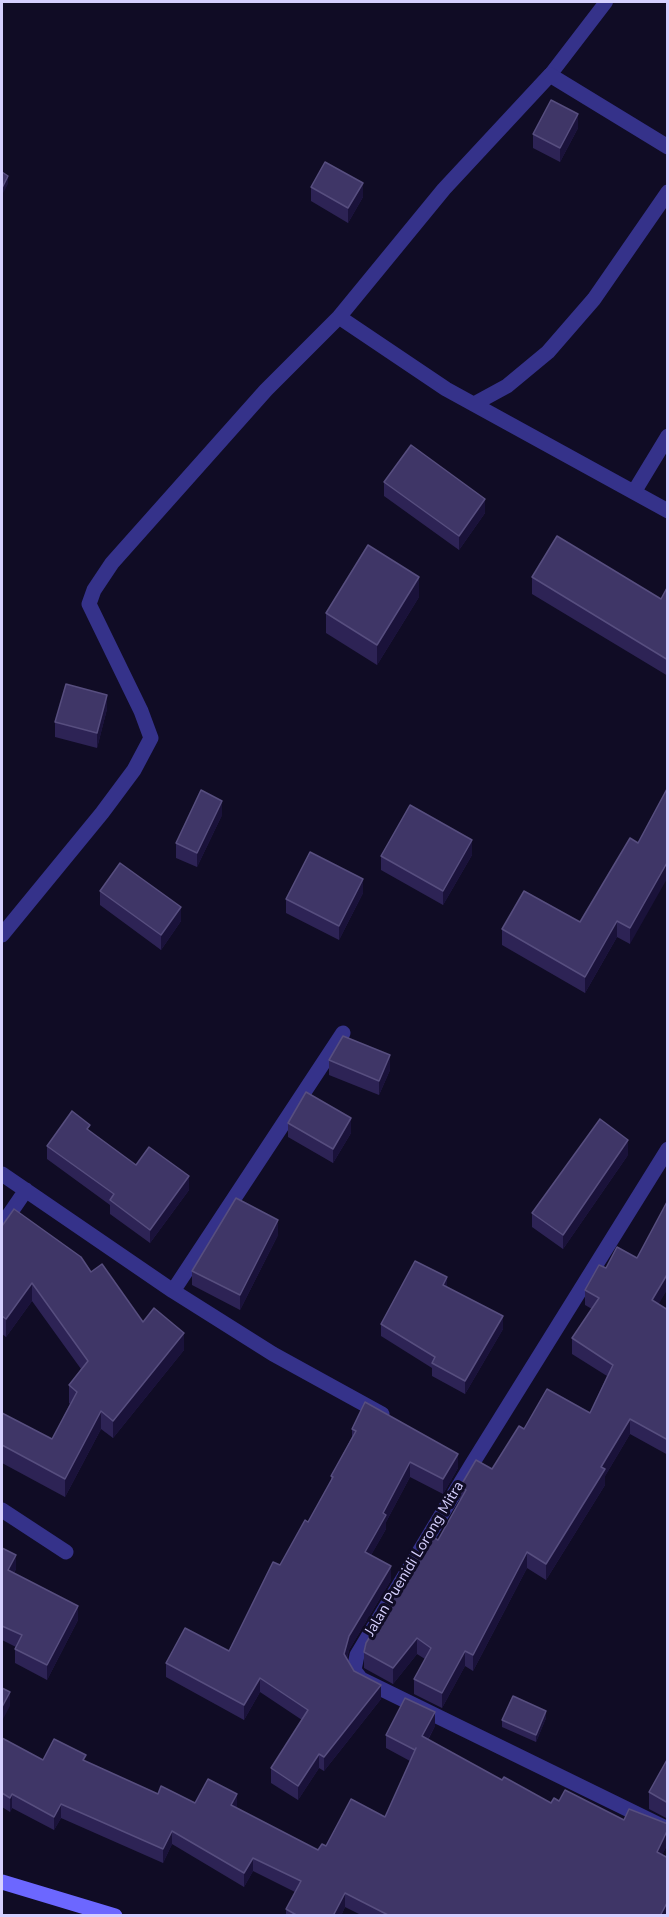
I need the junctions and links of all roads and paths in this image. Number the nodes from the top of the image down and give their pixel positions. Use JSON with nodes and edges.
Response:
{"nodes":[{"id":1,"x":606,"y":2,"type":"edge"},
{"id":2,"x":550,"y":75,"type":"junction"},
{"id":3,"x":668,"y":147,"type":"edge"},
{"id":4,"x":668,"y":192,"type":"edge"},
{"id":5,"x":339,"y":317,"type":"junction"},
{"id":6,"x":474,"y":404,"type":"junction"},
{"id":7,"x":668,"y":436,"type":"edge"},
{"id":8,"x":634,"y":492,"type":"junction"},
{"id":9,"x":668,"y":511,"type":"edge"},
{"id":10,"x":2,"y":935,"type":"edge"},
{"id":11,"x":343,"y":1033,"type":"dead end"},
{"id":12,"x":668,"y":1149,"type":"edge"},
{"id":13,"x":2,"y":1174,"type":"edge"},
{"id":14,"x":26,"y":1190,"type":"junction"},
{"id":15,"x":2,"y":1225,"type":"edge"},
{"id":16,"x":172,"y":1291,"type":"junction"},
{"id":17,"x":392,"y":1420,"type":"edge"},
{"id":18,"x":456,"y":1455,"type":"edge"},
{"id":19,"x":472,"y":1464,"type":"junction"},
{"id":20,"x":2,"y":1510,"type":"edge"},
{"id":21,"x":66,"y":1552,"type":"dead end"},
{"id":22,"x":668,"y":1829,"type":"edge"},
{"id":23,"x":2,"y":1882,"type":"edge"},
{"id":24,"x":115,"y":1916,"type":"edge"}],
"edges":[{"from":1,"to":2,"type":"lane"},
{"from":2,"to":3,"type":"street"},
{"from":2,"to":5,"type":"street"},
{"from":4,"to":6,"type":"street"},
{"from":5,"to":6,"type":"street"},
{"from":5,"to":10,"type":"street"},
{"from":6,"to":8,"type":"street"},
{"from":7,"to":8,"type":"street"},
{"from":8,"to":9,"type":"street"},
{"from":11,"to":16,"type":"street"},
{"from":12,"to":19,"type":"street","name":"Jalan Puenidi Lorong Mitra"},
{"from":13,"to":14,"type":"street"},
{"from":14,"to":15,"type":"street"},
{"from":14,"to":16,"type":"street"},
{"from":16,"to":17,"type":"street"},
{"from":18,"to":19,"type":"street"},
{"from":19,"to":22,"type":"street","name":"Jalan Puenidi Lorong Mitra"},
{"from":20,"to":21,"type":"street"},
{"from":23,"to":24,"type":"street"}]}
